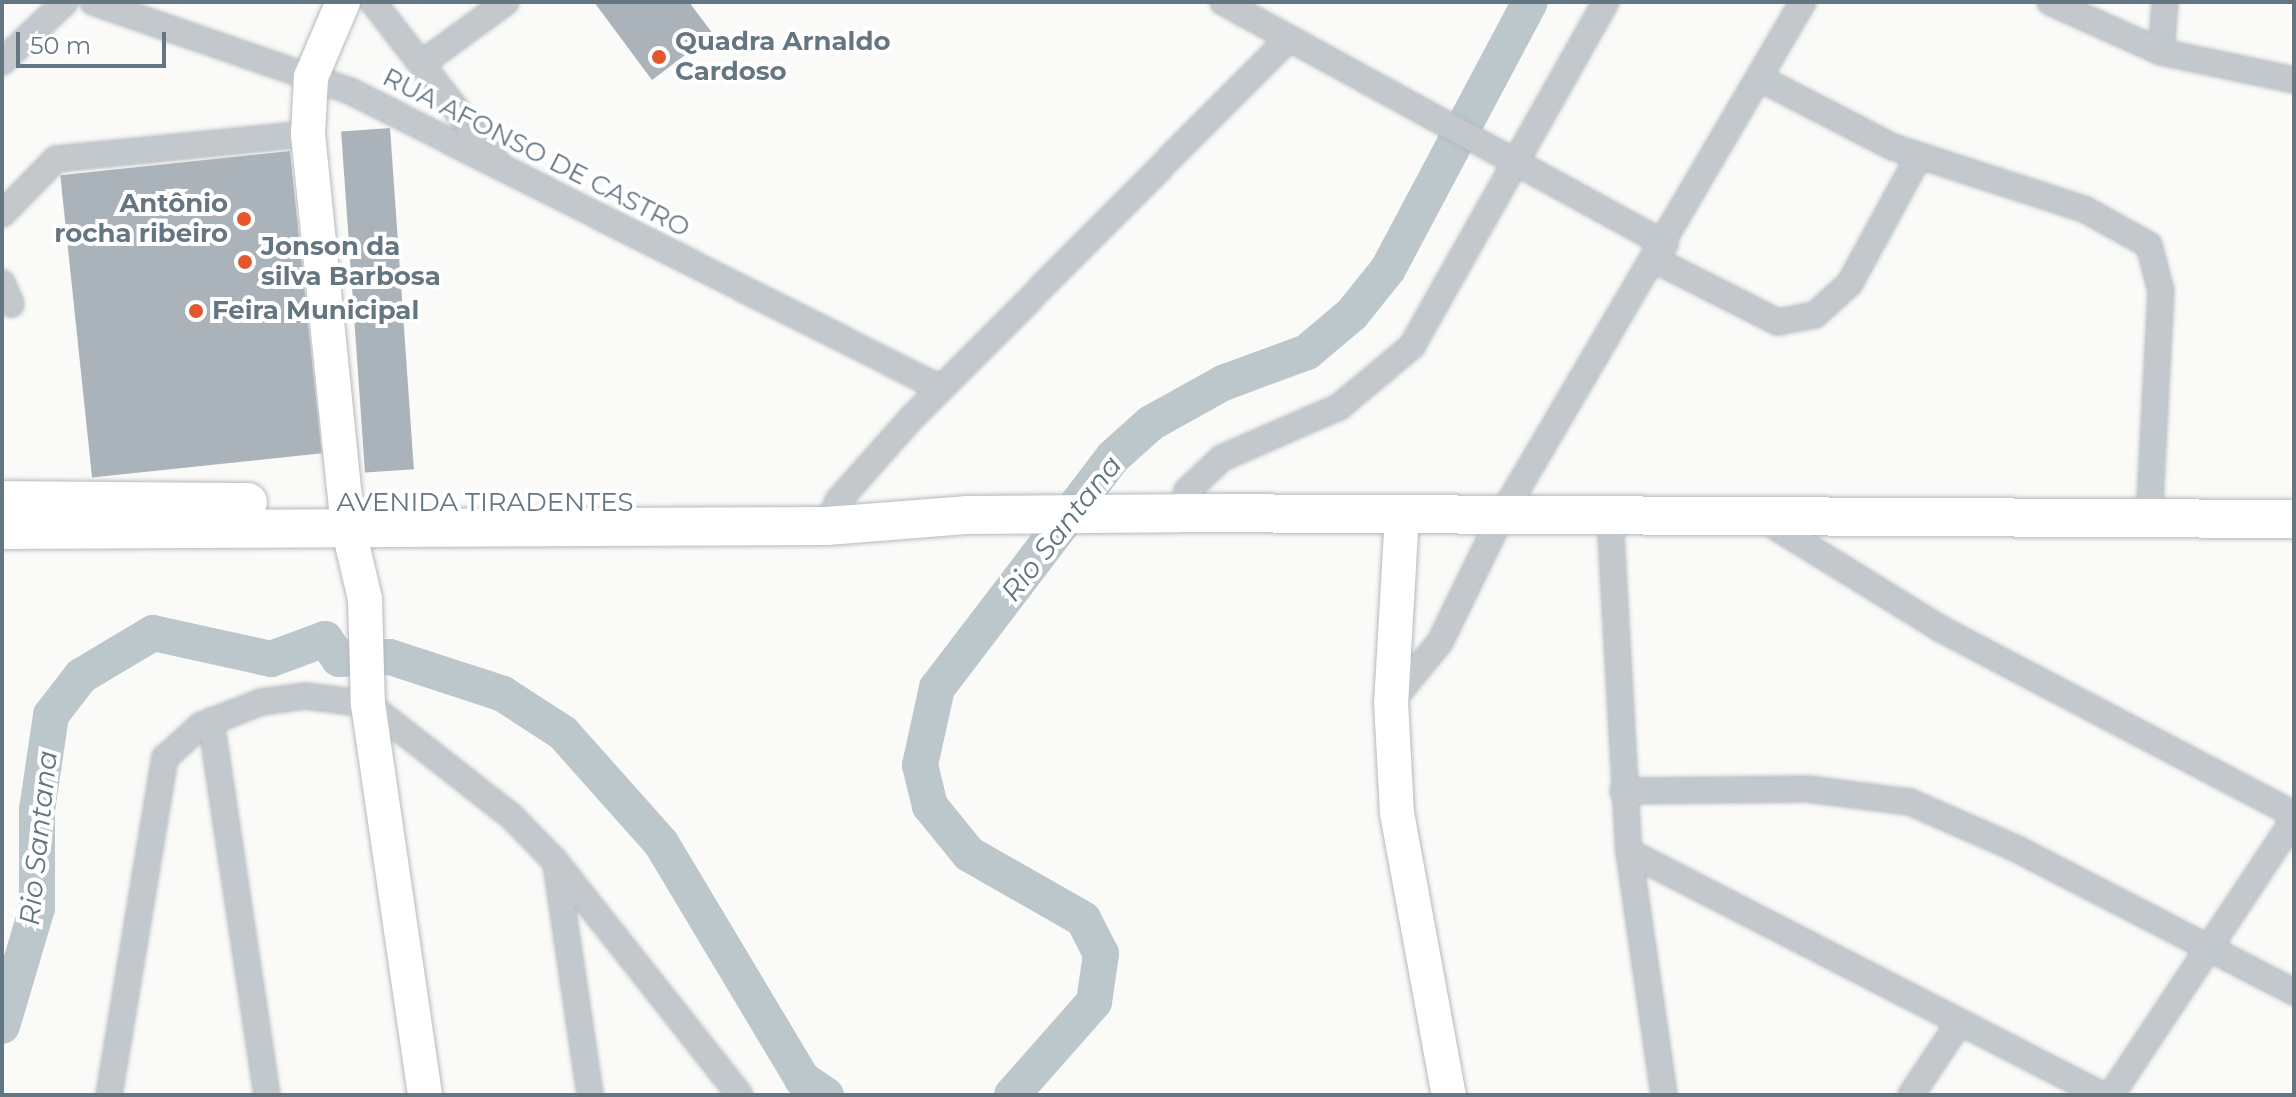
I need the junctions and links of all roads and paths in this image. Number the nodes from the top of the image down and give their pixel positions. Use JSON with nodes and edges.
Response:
{"nodes":[{"id":1,"x":65,"y":2,"type":"edge"},
{"id":2,"x":93,"y":2,"type":"edge"},
{"id":3,"x":343,"y":2,"type":"edge"},
{"id":4,"x":373,"y":2,"type":"edge"},
{"id":5,"x":506,"y":2,"type":"edge"},
{"id":6,"x":1223,"y":2,"type":"edge"},
{"id":7,"x":1606,"y":2,"type":"edge"},
{"id":8,"x":1803,"y":2,"type":"edge"},
{"id":9,"x":2050,"y":2,"type":"edge"},
{"id":10,"x":2165,"y":2,"type":"edge"},
{"id":11,"x":1288,"y":39,"type":"junction"},
{"id":12,"x":2161,"y":52,"type":"junction"},
{"id":13,"x":2,"y":62,"type":"edge"},
{"id":14,"x":421,"y":64,"type":"junction"},
{"id":15,"x":311,"y":77,"type":"junction"},
{"id":16,"x":1763,"y":80,"type":"junction"},
{"id":17,"x":2294,"y":80,"type":"edge"},
{"id":18,"x":308,"y":134,"type":"junction"},
{"id":19,"x":1918,"y":158,"type":"junction"},
{"id":20,"x":1518,"y":161,"type":"junction"},
{"id":21,"x":501,"y":167,"type":"junction"},
{"id":22,"x":2,"y":214,"type":"edge"},
{"id":23,"x":1660,"y":252,"type":"junction"},
{"id":24,"x":940,"y":388,"type":"junction"},
{"id":25,"x":2,"y":500,"type":"edge"},
{"id":26,"x":833,"y":513,"type":"junction"},
{"id":27,"x":1163,"y":514,"type":"junction"},
{"id":28,"x":1402,"y":514,"type":"junction"},
{"id":29,"x":348,"y":515,"type":"junction"},
{"id":30,"x":1502,"y":515,"type":"junction"},
{"id":31,"x":1610,"y":517,"type":"junction"},
{"id":32,"x":1763,"y":519,"type":"junction"},
{"id":33,"x":2149,"y":519,"type":"junction"},
{"id":34,"x":2294,"y":519,"type":"edge"},
{"id":35,"x":2,"y":530,"type":"edge"},
{"id":36,"x":368,"y":688,"type":"junction"},
{"id":37,"x":1391,"y":702,"type":"junction"},
{"id":38,"x":211,"y":721,"type":"junction"},
{"id":39,"x":1623,"y":791,"type":"junction"},
{"id":40,"x":2294,"y":817,"type":"edge"},
{"id":41,"x":1629,"y":852,"type":"junction"},
{"id":42,"x":555,"y":861,"type":"junction"},
{"id":43,"x":2206,"y":947,"type":"junction"},
{"id":44,"x":2294,"y":992,"type":"edge"},
{"id":45,"x":1959,"y":1023,"type":"junction"},
{"id":46,"x":109,"y":1095,"type":"edge"},
{"id":47,"x":267,"y":1095,"type":"edge"},
{"id":48,"x":425,"y":1095,"type":"edge"},
{"id":49,"x":590,"y":1095,"type":"edge"},
{"id":50,"x":740,"y":1095,"type":"edge"},
{"id":51,"x":1449,"y":1095,"type":"edge"},
{"id":52,"x":1664,"y":1095,"type":"edge"},
{"id":53,"x":1911,"y":1095,"type":"edge"},
{"id":54,"x":2102,"y":1095,"type":"edge"},
{"id":55,"x":2111,"y":1095,"type":"edge"}],
"edges":[{"from":1,"to":13,"type":"street"},
{"from":2,"to":15,"type":"street","name":"RUA AFONSO DE CASTRO"},
{"from":3,"to":15,"type":"street"},
{"from":4,"to":14,"type":"street"},
{"from":5,"to":14,"type":"street"},
{"from":6,"to":11,"type":"street"},
{"from":7,"to":20,"type":"street"},
{"from":8,"to":16,"type":"street"},
{"from":9,"to":12,"type":"street"},
{"from":10,"to":12,"type":"street"},
{"from":11,"to":20,"type":"street"},
{"from":11,"to":24,"type":"street"},
{"from":12,"to":17,"type":"street"},
{"from":14,"to":21,"type":"street"},
{"from":15,"to":18,"type":"street"},
{"from":15,"to":21,"type":"street","name":"RUA AFONSO DE CASTRO"},
{"from":16,"to":19,"type":"street"},
{"from":16,"to":23,"type":"street"},
{"from":18,"to":22,"type":"street"},
{"from":18,"to":29,"type":"street"},
{"from":19,"to":23,"type":"street"},
{"from":19,"to":33,"type":"street"},
{"from":20,"to":23,"type":"street"},
{"from":20,"to":27,"type":"street"},
{"from":21,"to":24,"type":"street","name":"RUA AFONSO DE CASTRO"},
{"from":23,"to":30,"type":"street"},
{"from":24,"to":26,"type":"street"},
{"from":25,"to":29,"type":"main road","name":"AVENIDA TIRADENTES"},
{"from":26,"to":27,"type":"main road"},
{"from":26,"to":29,"type":"main road"},
{"from":27,"to":28,"type":"main road"},
{"from":28,"to":30,"type":"main road"},
{"from":28,"to":37,"type":"street"},
{"from":29,"to":35,"type":"main road"},
{"from":29,"to":36,"type":"street"},
{"from":30,"to":31,"type":"main road"},
{"from":30,"to":37,"type":"street"},
{"from":31,"to":32,"type":"main road"},
{"from":31,"to":39,"type":"street"},
{"from":32,"to":33,"type":"main road"},
{"from":32,"to":40,"type":"street"},
{"from":33,"to":34,"type":"main road"},
{"from":36,"to":38,"type":"street"},
{"from":36,"to":42,"type":"street"},
{"from":36,"to":48,"type":"street"},
{"from":37,"to":51,"type":"street"},
{"from":38,"to":46,"type":"street"},
{"from":38,"to":47,"type":"street"},
{"from":39,"to":41,"type":"street"},
{"from":39,"to":43,"type":"street"},
{"from":40,"to":43,"type":"street"},
{"from":41,"to":45,"type":"street"},
{"from":41,"to":52,"type":"street"},
{"from":42,"to":49,"type":"street"},
{"from":42,"to":50,"type":"street"},
{"from":43,"to":44,"type":"street"},
{"from":43,"to":55,"type":"street"},
{"from":45,"to":53,"type":"street"},
{"from":45,"to":54,"type":"street"}]}
